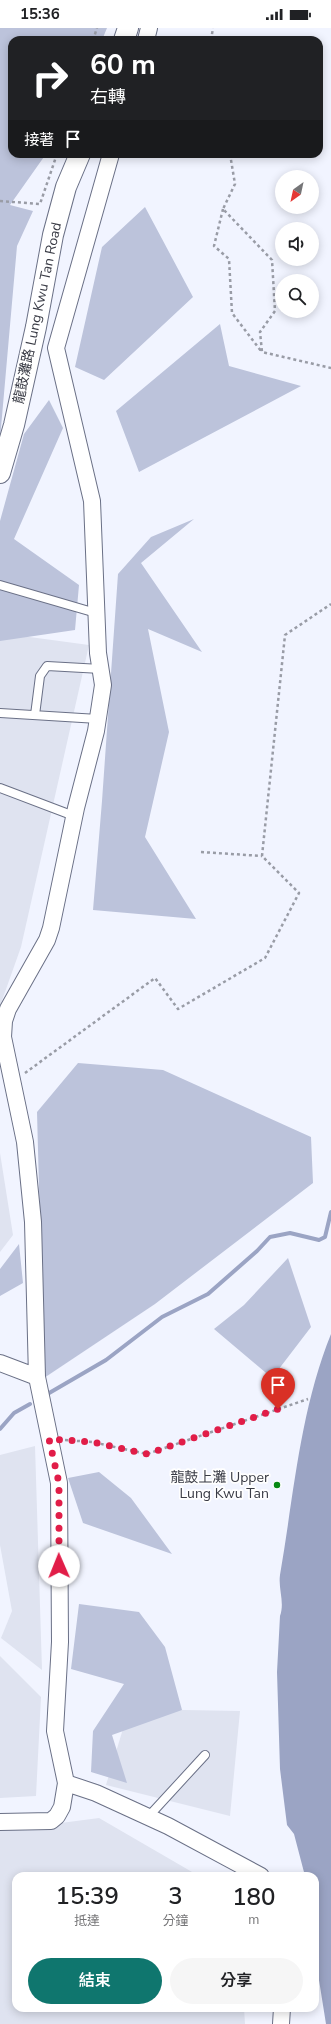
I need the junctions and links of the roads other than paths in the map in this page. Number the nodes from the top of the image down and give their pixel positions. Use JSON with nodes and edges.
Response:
{"nodes":[{"id":1,"x":78,"y":158,"type":"edge"},
{"id":2,"x":110,"y":158,"type":"edge"},
{"id":3,"x":0,"y":474,"type":"edge"},
{"id":4,"x":0,"y":585,"type":"edge"},
{"id":5,"x":96,"y":613,"type":"junction"},
{"id":6,"x":100,"y":670,"type":"junction"},
{"id":7,"x":0,"y":713,"type":"edge"},
{"id":8,"x":35,"y":715,"type":"junction"},
{"id":9,"x":98,"y":719,"type":"junction"},
{"id":10,"x":0,"y":788,"type":"edge"},
{"id":11,"x":74,"y":816,"type":"junction"},
{"id":12,"x":0,"y":1363,"type":"edge"},
{"id":13,"x":37,"y":1376,"type":"junction"},
{"id":14,"x":205,"y":1756,"type":"dead end"},
{"id":15,"x":66,"y":1783,"type":"junction"},
{"id":16,"x":148,"y":1816,"type":"junction"},
{"id":17,"x":0,"y":1822,"type":"edge"},
{"id":18,"x":253,"y":1872,"type":"edge"},
{"id":19,"x":282,"y":2012,"type":"edge"},
{"id":20,"x":281,"y":2024,"type":"edge"}],
"edges":[{"from":1,"to":3,"type":"street","name":"龍鼓灘路 Lung Kwu Tan Road"},
{"from":2,"to":5,"type":"street"},
{"from":4,"to":5,"type":"lane"},
{"from":5,"to":6,"type":"street"},
{"from":6,"to":8,"type":"lane"},
{"from":6,"to":9,"type":"street"},
{"from":7,"to":8,"type":"lane"},
{"from":8,"to":9,"type":"lane"},
{"from":9,"to":11,"type":"street"},
{"from":10,"to":11,"type":"lane"},
{"from":11,"to":13,"type":"street"},
{"from":12,"to":13,"type":"street"},
{"from":13,"to":15,"type":"street"},
{"from":14,"to":16,"type":"lane"},
{"from":15,"to":16,"type":"street"},
{"from":15,"to":17,"type":"street"},
{"from":16,"to":18,"type":"street"},
{"from":19,"to":20,"type":"street"}]}
